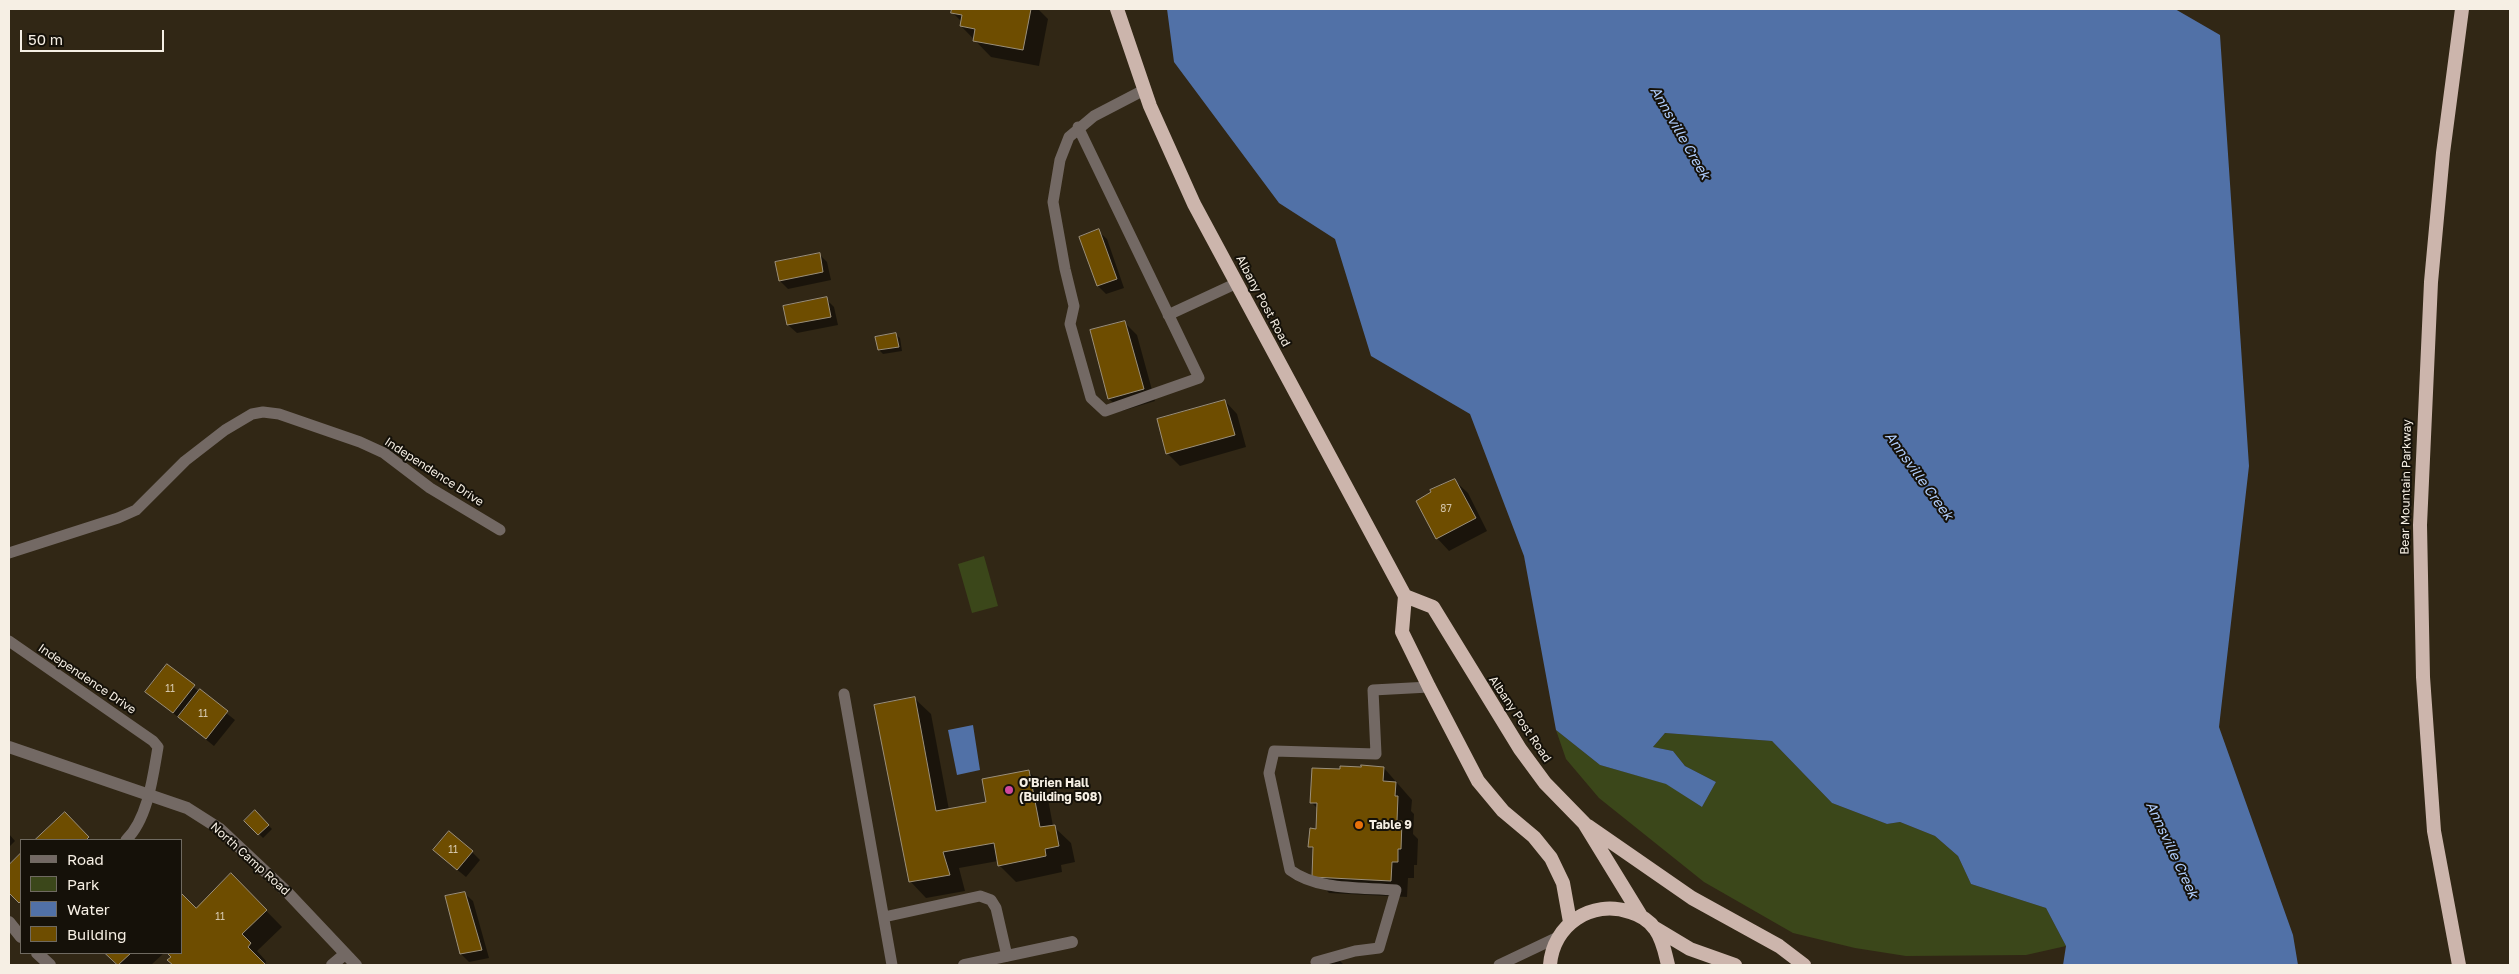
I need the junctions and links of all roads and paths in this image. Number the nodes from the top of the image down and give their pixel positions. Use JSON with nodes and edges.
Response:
{"nodes":[{"id":1,"x":1117,"y":9,"type":"edge"},
{"id":2,"x":2462,"y":9,"type":"edge"},
{"id":3,"x":1144,"y":90,"type":"junction"},
{"id":4,"x":1078,"y":127,"type":"junction"},
{"id":5,"x":1237,"y":283,"type":"junction"},
{"id":6,"x":1168,"y":315,"type":"junction"},
{"id":7,"x":500,"y":530,"type":"dead end"},
{"id":8,"x":9,"y":553,"type":"edge"},
{"id":9,"x":1406,"y":596,"type":"junction"},
{"id":10,"x":9,"y":641,"type":"edge"},
{"id":11,"x":1429,"y":687,"type":"junction"},
{"id":12,"x":844,"y":694,"type":"dead end"},
{"id":13,"x":9,"y":747,"type":"edge"},
{"id":14,"x":149,"y":795,"type":"junction"},
{"id":15,"x":1584,"y":823,"type":"junction"},
{"id":16,"x":127,"y":839,"type":"edge"},
{"id":17,"x":1641,"y":916,"type":"junction"},
{"id":18,"x":884,"y":917,"type":"junction"},
{"id":19,"x":9,"y":922,"type":"edge"},
{"id":20,"x":1570,"y":922,"type":"junction"},
{"id":21,"x":1655,"y":928,"type":"junction"},
{"id":22,"x":20,"y":935,"type":"edge"},
{"id":23,"x":1558,"y":937,"type":"junction"},
{"id":24,"x":1072,"y":942,"type":"dead end"},
{"id":25,"x":39,"y":954,"type":"edge"},
{"id":26,"x":345,"y":954,"type":"junction"},
{"id":27,"x":1007,"y":956,"type":"junction"},
{"id":28,"x":1343,"y":960,"type":"edge"},
{"id":29,"x":50,"y":965,"type":"edge"},
{"id":30,"x":332,"y":965,"type":"edge"},
{"id":31,"x":356,"y":965,"type":"edge"},
{"id":32,"x":892,"y":965,"type":"edge"},
{"id":33,"x":964,"y":965,"type":"edge"},
{"id":34,"x":1317,"y":965,"type":"edge"},
{"id":35,"x":1498,"y":965,"type":"edge"},
{"id":36,"x":1550,"y":965,"type":"edge"},
{"id":37,"x":1668,"y":965,"type":"edge"},
{"id":38,"x":1735,"y":965,"type":"edge"},
{"id":39,"x":1804,"y":965,"type":"edge"},
{"id":40,"x":2459,"y":965,"type":"edge"}],
"edges":[{"from":1,"to":3,"type":"highway","name":"Albany Post Road"},
{"from":2,"to":40,"type":"highway","name":"Bear Mountain Parkway"},
{"from":3,"to":4,"type":"lane"},
{"from":3,"to":5,"type":"highway","name":"Albany Post Road"},
{"from":4,"to":6,"type":"lane"},
{"from":4,"to":6,"type":"lane"},
{"from":5,"to":6,"type":"lane"},
{"from":5,"to":9,"type":"highway","name":"Albany Post Road"},
{"from":7,"to":8,"type":"lane","name":"Independence Drive"},
{"from":9,"to":11,"type":"highway"},
{"from":9,"to":15,"type":"highway","name":"Albany Post Road"},
{"from":10,"to":14,"type":"lane","name":"Independence Drive"},
{"from":11,"to":20,"type":"highway"},
{"from":11,"to":28,"type":"lane"},
{"from":12,"to":18,"type":"lane"},
{"from":13,"to":14,"type":"street","name":"North Camp Road"},
{"from":14,"to":16,"type":"lane","name":"Independence Drive"},
{"from":14,"to":26,"type":"street","name":"North Camp Road"},
{"from":15,"to":17,"type":"highway","name":"Albany Post Road"},
{"from":15,"to":39,"type":"highway"},
{"from":17,"to":20,"type":"highway"},
{"from":17,"to":21,"type":"highway"},
{"from":18,"to":27,"type":"lane"},
{"from":18,"to":32,"type":"lane"},
{"from":19,"to":22,"type":"street"},
{"from":20,"to":23,"type":"highway"},
{"from":21,"to":37,"type":"highway"},
{"from":21,"to":38,"type":"highway"},
{"from":23,"to":35,"type":"lane"},
{"from":23,"to":36,"type":"highway"},
{"from":24,"to":27,"type":"street"},
{"from":25,"to":29,"type":"street"},
{"from":26,"to":30,"type":"street"},
{"from":26,"to":31,"type":"street","name":"North Camp Road"},
{"from":27,"to":33,"type":"street"},
{"from":28,"to":34,"type":"lane"}]}
